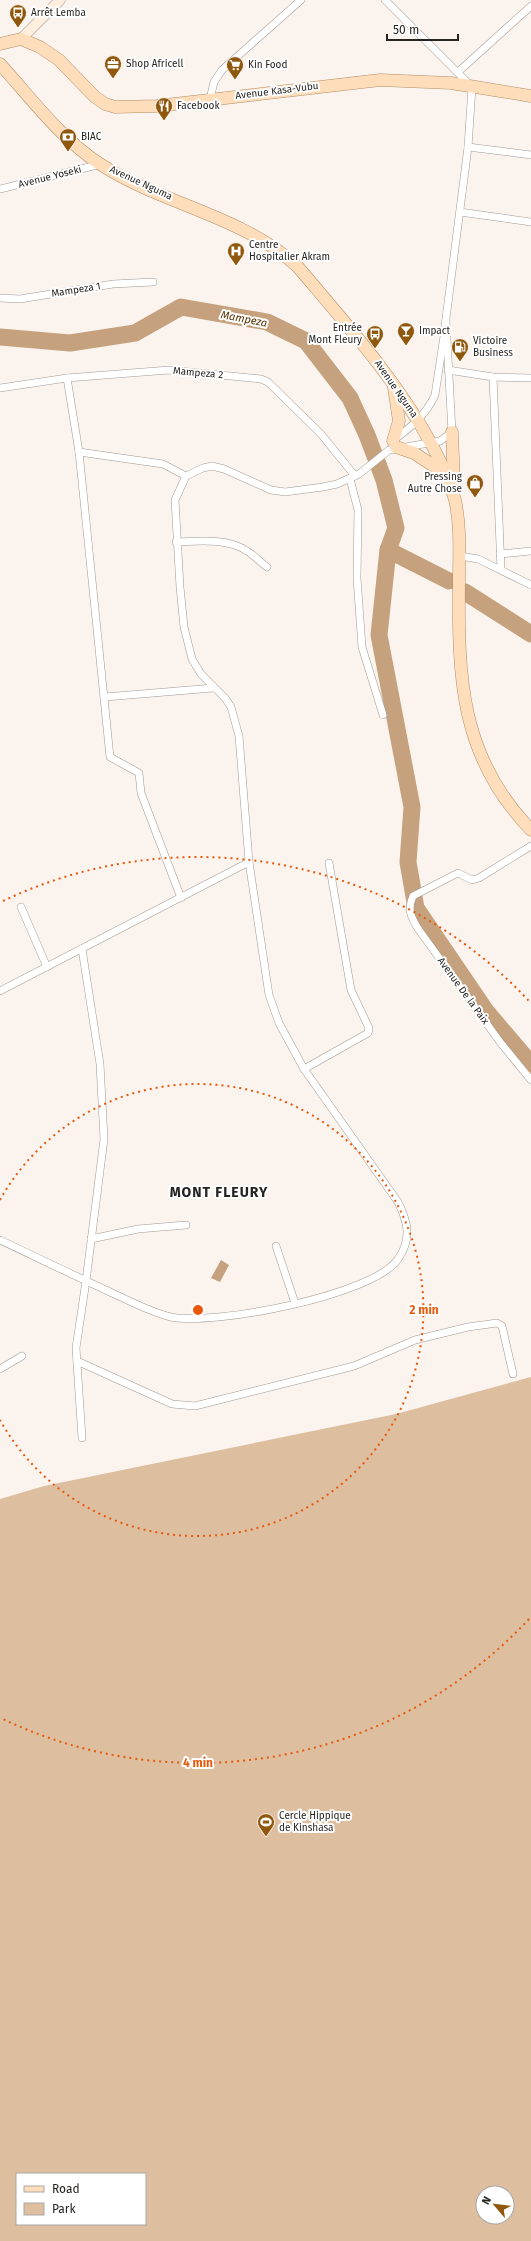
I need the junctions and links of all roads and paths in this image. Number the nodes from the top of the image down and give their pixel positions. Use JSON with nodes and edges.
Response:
{"nodes":[{"id":1,"x":60,"y":0,"type":"edge"},
{"id":2,"x":301,"y":0,"type":"edge"},
{"id":3,"x":385,"y":0,"type":"edge"},
{"id":4,"x":531,"y":6,"type":"edge"},
{"id":5,"x":21,"y":39,"type":"junction"},
{"id":6,"x":0,"y":44,"type":"edge"},
{"id":7,"x":0,"y":64,"type":"edge"},
{"id":8,"x":458,"y":72,"type":"junction"},
{"id":9,"x":472,"y":87,"type":"junction"},
{"id":10,"x":531,"y":96,"type":"edge"},
{"id":11,"x":210,"y":98,"type":"junction"},
{"id":12,"x":468,"y":147,"type":"junction"},
{"id":13,"x":531,"y":155,"type":"edge"},
{"id":14,"x":101,"y":164,"type":"junction"},
{"id":15,"x":0,"y":189,"type":"edge"},
{"id":16,"x":460,"y":212,"type":"junction"},
{"id":17,"x":531,"y":222,"type":"edge"},
{"id":18,"x":153,"y":282,"type":"dead end"},
{"id":19,"x":0,"y":298,"type":"edge"},
{"id":20,"x":446,"y":321,"type":"junction"},
{"id":21,"x":448,"y":370,"type":"junction"},
{"id":22,"x":493,"y":377,"type":"junction"},
{"id":23,"x":67,"y":378,"type":"junction"},
{"id":24,"x":531,"y":378,"type":"edge"},
{"id":25,"x":394,"y":385,"type":"junction"},
{"id":26,"x":0,"y":388,"type":"edge"},
{"id":27,"x":418,"y":421,"type":"junction"},
{"id":28,"x":452,"y":432,"type":"junction"},
{"id":29,"x":430,"y":442,"type":"junction"},
{"id":30,"x":391,"y":446,"type":"junction"},
{"id":31,"x":79,"y":452,"type":"junction"},
{"id":32,"x":447,"y":474,"type":"junction"},
{"id":33,"x":186,"y":476,"type":"junction"},
{"id":34,"x":353,"y":477,"type":"junction"},
{"id":35,"x":454,"y":499,"type":"junction"},
{"id":36,"x":176,"y":542,"type":"junction"},
{"id":37,"x":531,"y":551,"type":"edge"},
{"id":38,"x":500,"y":554,"type":"junction"},
{"id":39,"x":460,"y":556,"type":"junction"},
{"id":40,"x":267,"y":567,"type":"dead end"},
{"id":41,"x":501,"y":569,"type":"junction"},
{"id":42,"x":531,"y":586,"type":"edge"},
{"id":43,"x":213,"y":688,"type":"junction"},
{"id":44,"x":105,"y":697,"type":"junction"},
{"id":45,"x":383,"y":715,"type":"dead end"},
{"id":46,"x":531,"y":830,"type":"edge"},
{"id":47,"x":531,"y":846,"type":"edge"},
{"id":48,"x":249,"y":862,"type":"junction"},
{"id":49,"x":329,"y":863,"type":"dead end"},
{"id":50,"x":181,"y":898,"type":"junction"},
{"id":51,"x":21,"y":907,"type":"dead end"},
{"id":52,"x":82,"y":949,"type":"junction"},
{"id":53,"x":47,"y":967,"type":"junction"},
{"id":54,"x":0,"y":991,"type":"edge"},
{"id":55,"x":304,"y":1069,"type":"junction"},
{"id":56,"x":531,"y":1080,"type":"edge"},
{"id":57,"x":186,"y":1225,"type":"dead end"},
{"id":58,"x":91,"y":1239,"type":"junction"},
{"id":59,"x":0,"y":1240,"type":"edge"},
{"id":60,"x":276,"y":1246,"type":"dead end"},
{"id":61,"x":86,"y":1281,"type":"junction"},
{"id":62,"x":295,"y":1303,"type":"junction"},
{"id":63,"x":22,"y":1356,"type":"dead end"},
{"id":64,"x":77,"y":1361,"type":"junction"},
{"id":65,"x":0,"y":1369,"type":"edge"},
{"id":66,"x":513,"y":1374,"type":"dead end"},
{"id":67,"x":82,"y":1438,"type":"dead end"}],
"edges":[{"from":1,"to":5,"type":"street"},
{"from":2,"to":11,"type":"street"},
{"from":3,"to":8,"type":"street"},
{"from":4,"to":8,"type":"street"},
{"from":5,"to":6,"type":"main road"},
{"from":5,"to":11,"type":"main road","name":"Avenue Kasa-Vubu"},
{"from":7,"to":14,"type":"main road","name":"Avenue Nguma"},
{"from":8,"to":9,"type":"street"},
{"from":9,"to":10,"type":"main road","name":"Avenue Kasa-Vubu"},
{"from":9,"to":11,"type":"main road","name":"Avenue Kasa-Vubu"},
{"from":9,"to":12,"type":"street"},
{"from":12,"to":13,"type":"street"},
{"from":12,"to":16,"type":"street"},
{"from":14,"to":15,"type":"street","name":"Avenue Yoseki"},
{"from":14,"to":25,"type":"main road","name":"Avenue Nguma"},
{"from":16,"to":17,"type":"street"},
{"from":16,"to":20,"type":"street"},
{"from":18,"to":19,"type":"street","name":"Mampeza 1"},
{"from":20,"to":21,"type":"street"},
{"from":20,"to":27,"type":"street"},
{"from":21,"to":22,"type":"street"},
{"from":21,"to":28,"type":"street"},
{"from":22,"to":24,"type":"street"},
{"from":22,"to":38,"type":"street"},
{"from":23,"to":26,"type":"street","name":"Mampeza 2"},
{"from":23,"to":31,"type":"street"},
{"from":23,"to":34,"type":"street","name":"Mampeza 2"},
{"from":25,"to":27,"type":"main road","name":"Avenue Nguma"},
{"from":25,"to":30,"type":"main road"},
{"from":27,"to":29,"type":"main road","name":"Avenue Nguma"},
{"from":27,"to":30,"type":"street"},
{"from":28,"to":29,"type":"street"},
{"from":28,"to":35,"type":"main road"},
{"from":29,"to":30,"type":"street"},
{"from":29,"to":32,"type":"main road","name":"Avenue Nguma"},
{"from":30,"to":32,"type":"main road"},
{"from":30,"to":34,"type":"street"},
{"from":31,"to":33,"type":"street"},
{"from":31,"to":44,"type":"street"},
{"from":32,"to":35,"type":"main road","name":"Avenue Nguma"},
{"from":33,"to":34,"type":"street"},
{"from":33,"to":36,"type":"street"},
{"from":34,"to":45,"type":"street"},
{"from":35,"to":39,"type":"main road","name":"Avenue Nguma"},
{"from":36,"to":40,"type":"street"},
{"from":36,"to":43,"type":"street"},
{"from":37,"to":38,"type":"street"},
{"from":38,"to":41,"type":"street"},
{"from":39,"to":41,"type":"street"},
{"from":39,"to":46,"type":"main road","name":"Avenue Nguma"},
{"from":41,"to":42,"type":"street"},
{"from":43,"to":44,"type":"street"},
{"from":43,"to":48,"type":"street"},
{"from":44,"to":50,"type":"street"},
{"from":47,"to":56,"type":"street","name":"Avenue De la Paix"},
{"from":48,"to":50,"type":"street"},
{"from":48,"to":55,"type":"street"},
{"from":49,"to":55,"type":"street"},
{"from":50,"to":52,"type":"street"},
{"from":51,"to":53,"type":"street"},
{"from":52,"to":53,"type":"street"},
{"from":52,"to":58,"type":"street"},
{"from":53,"to":54,"type":"street"},
{"from":55,"to":62,"type":"street"},
{"from":57,"to":58,"type":"street"},
{"from":58,"to":61,"type":"street"},
{"from":59,"to":61,"type":"street"},
{"from":60,"to":62,"type":"street"},
{"from":61,"to":62,"type":"street"},
{"from":61,"to":64,"type":"street"},
{"from":63,"to":65,"type":"street"},
{"from":64,"to":66,"type":"street"},
{"from":64,"to":67,"type":"street"}]}
